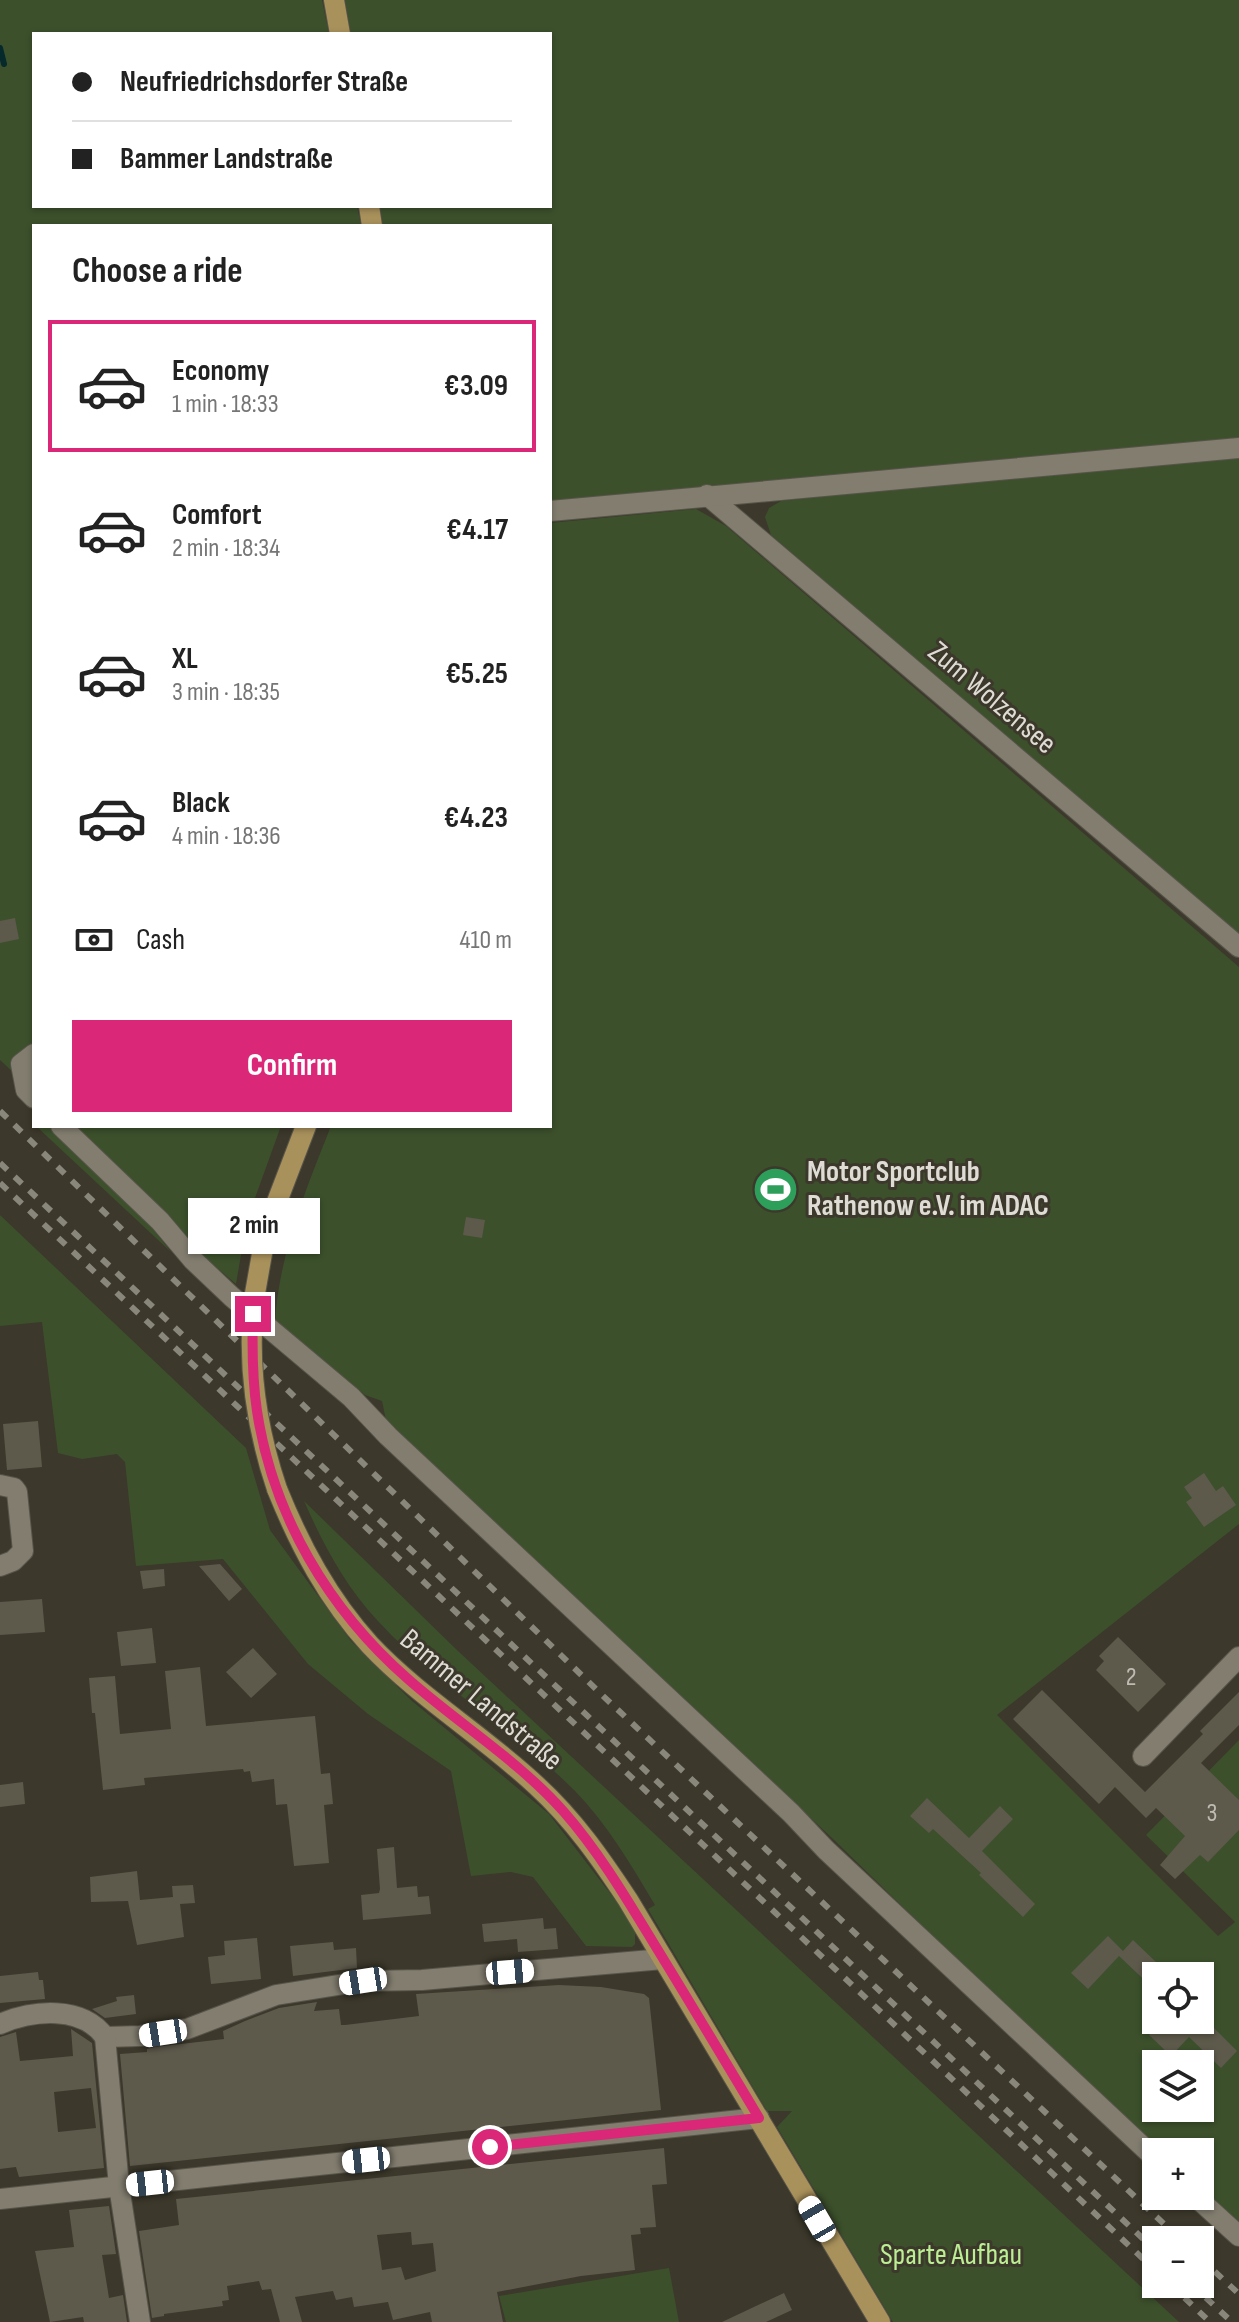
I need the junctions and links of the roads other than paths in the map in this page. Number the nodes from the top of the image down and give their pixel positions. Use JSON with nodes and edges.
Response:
{"nodes":[{"id":1,"x":334,"y":0,"type":"edge"},
{"id":2,"x":340,"y":32,"type":"edge"},
{"id":3,"x":1239,"y":448,"type":"edge"},
{"id":4,"x":707,"y":495,"type":"junction"},
{"id":5,"x":552,"y":511,"type":"edge"},
{"id":6,"x":1239,"y":947,"type":"edge"},
{"id":7,"x":32,"y":1056,"type":"edge"},
{"id":8,"x":32,"y":1096,"type":"edge"},
{"id":9,"x":63,"y":1128,"type":"edge"},
{"id":10,"x":305,"y":1128,"type":"edge"},
{"id":11,"x":0,"y":1485,"type":"edge"},
{"id":12,"x":0,"y":1566,"type":"edge"},
{"id":13,"x":1239,"y":1657,"type":"edge"},
{"id":14,"x":1143,"y":1756,"type":"dead end"},
{"id":15,"x":663,"y":1959,"type":"junction"},
{"id":16,"x":0,"y":2024,"type":"edge"},
{"id":17,"x":105,"y":2037,"type":"junction"},
{"id":18,"x":759,"y":2118,"type":"junction"},
{"id":19,"x":1142,"y":2146,"type":"edge"},
{"id":20,"x":119,"y":2186,"type":"junction"},
{"id":21,"x":0,"y":2199,"type":"edge"},
{"id":22,"x":1210,"y":2210,"type":"edge"},
{"id":23,"x":1239,"y":2236,"type":"edge"},
{"id":24,"x":140,"y":2322,"type":"edge"},
{"id":25,"x":880,"y":2322,"type":"edge"}],
"edges":[{"from":1,"to":2,"type":"main road"},
{"from":3,"to":4,"type":"street"},
{"from":4,"to":5,"type":"street"},
{"from":4,"to":6,"type":"street","name":"Zum Wolzensee"},
{"from":7,"to":8,"type":"street"},
{"from":9,"to":19,"type":"street"},
{"from":10,"to":15,"type":"main road","name":"Bammer Landstraße","bridge":true},
{"from":11,"to":12,"type":"street"},
{"from":13,"to":14,"type":"street"},
{"from":15,"to":17,"type":"street"},
{"from":15,"to":18,"type":"main road","name":"Bammer Landstraße"},
{"from":16,"to":17,"type":"street"},
{"from":17,"to":20,"type":"street"},
{"from":18,"to":20,"type":"street"},
{"from":18,"to":25,"type":"main road","name":"Bammer Landstraße"},
{"from":20,"to":21,"type":"street"},
{"from":20,"to":24,"type":"street"},
{"from":22,"to":23,"type":"street"}]}
